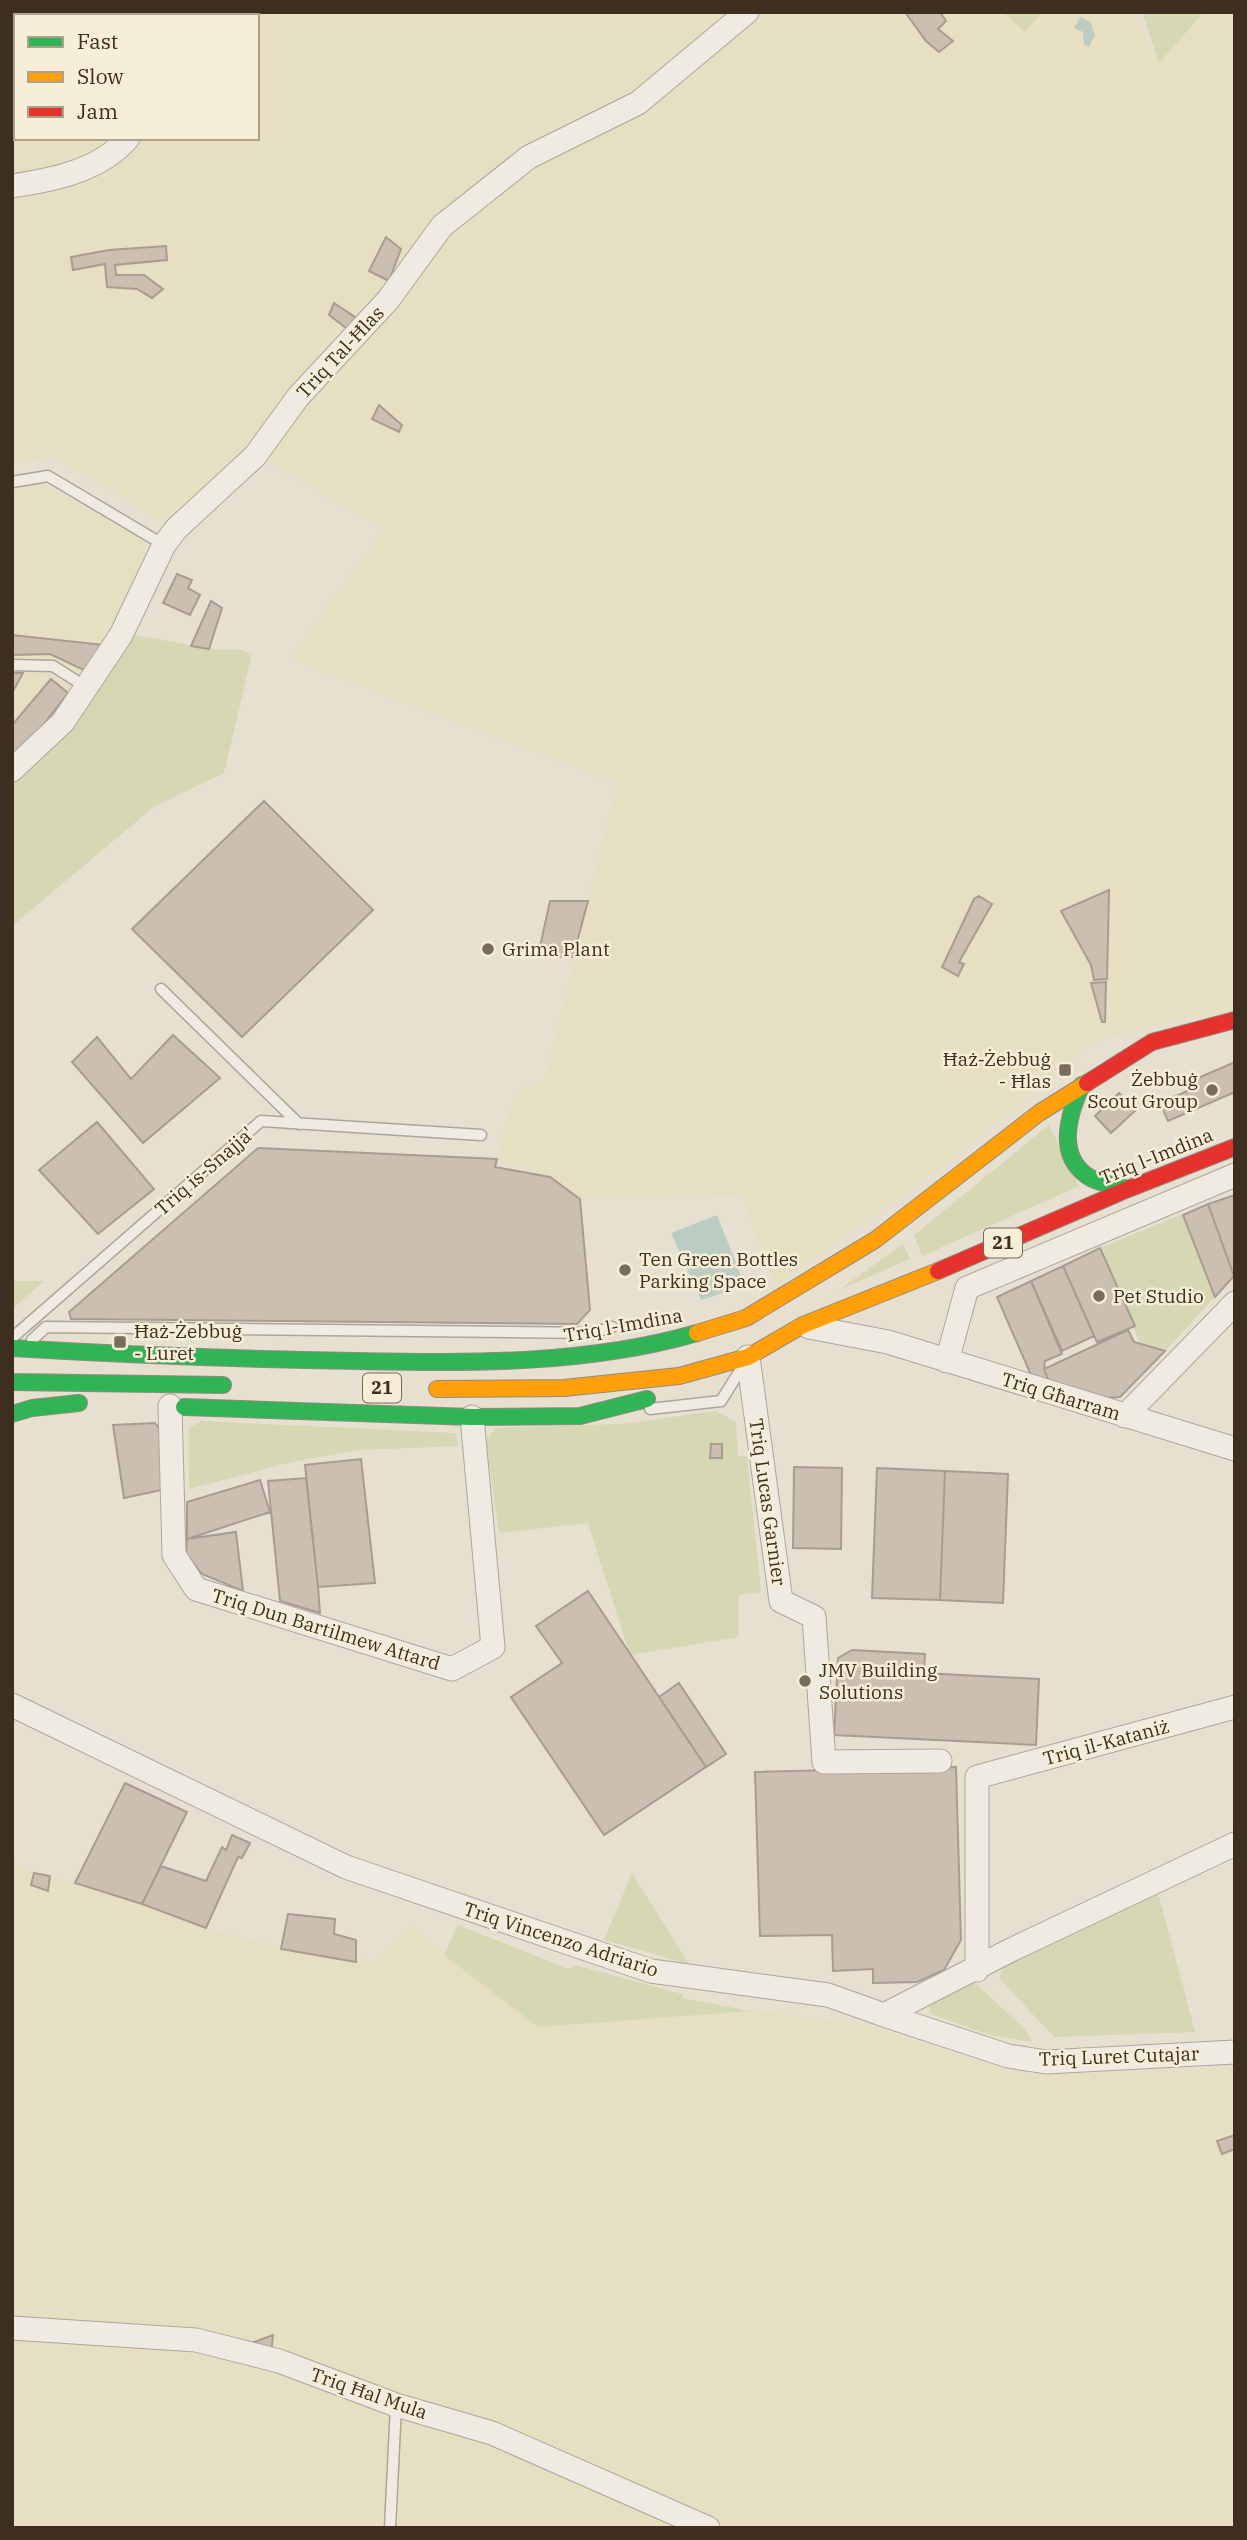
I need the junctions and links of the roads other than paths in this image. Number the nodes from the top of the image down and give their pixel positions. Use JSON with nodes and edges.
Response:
{"nodes":[{"id":1,"x":747,"y":12,"type":"edge"},
{"id":2,"x":125,"y":140,"type":"edge"},
{"id":3,"x":12,"y":186,"type":"edge"},
{"id":4,"x":12,"y":482,"type":"edge"},
{"id":5,"x":164,"y":545,"type":"junction"},
{"id":6,"x":12,"y":665,"type":"edge"},
{"id":7,"x":86,"y":687,"type":"junction"},
{"id":8,"x":12,"y":770,"type":"edge"},
{"id":9,"x":161,"y":989,"type":"dead end"},
{"id":10,"x":1235,"y":1020,"type":"edge"},
{"id":11,"x":1235,"y":1038,"type":"edge"},
{"id":12,"x":1110,"y":1067,"type":"junction"},
{"id":13,"x":1082,"y":1085,"type":"junction"},
{"id":14,"x":299,"y":1124,"type":"junction"},
{"id":15,"x":481,"y":1135,"type":"dead end"},
{"id":16,"x":1235,"y":1147,"type":"edge"},
{"id":17,"x":1235,"y":1175,"type":"edge"},
{"id":18,"x":1128,"y":1189,"type":"junction"},
{"id":19,"x":878,"y":1297,"type":"junction"},
{"id":20,"x":1235,"y":1304,"type":"edge"},
{"id":21,"x":803,"y":1325,"type":"junction"},
{"id":22,"x":612,"y":1327,"type":"dead end"},
{"id":23,"x":551,"y":1333,"type":"junction"},
{"id":24,"x":888,"y":1342,"type":"junction"},
{"id":25,"x":15,"y":1348,"type":"edge"},
{"id":26,"x":579,"y":1356,"type":"junction"},
{"id":27,"x":748,"y":1357,"type":"junction"},
{"id":28,"x":947,"y":1361,"type":"junction"},
{"id":29,"x":718,"y":1365,"type":"junction"},
{"id":30,"x":12,"y":1382,"type":"edge"},
{"id":31,"x":45,"y":1383,"type":"junction"},
{"id":32,"x":238,"y":1385,"type":"dead end"},
{"id":33,"x":420,"y":1389,"type":"dead end"},
{"id":34,"x":12,"y":1390,"type":"edge"},
{"id":35,"x":98,"y":1403,"type":"dead end"},
{"id":36,"x":164,"y":1406,"type":"joint"},
{"id":37,"x":12,"y":1414,"type":"edge"},
{"id":38,"x":580,"y":1416,"type":"junction"},
{"id":39,"x":1125,"y":1416,"type":"junction"},
{"id":40,"x":472,"y":1417,"type":"junction"},
{"id":41,"x":1234,"y":1453,"type":"edge"},
{"id":42,"x":12,"y":1705,"type":"edge"},
{"id":43,"x":1235,"y":1707,"type":"edge"},
{"id":44,"x":940,"y":1761,"type":"dead end"},
{"id":45,"x":1235,"y":1844,"type":"edge"},
{"id":46,"x":977,"y":1970,"type":"junction"},
{"id":47,"x":884,"y":2015,"type":"junction"},
{"id":48,"x":1235,"y":2052,"type":"edge"},
{"id":49,"x":12,"y":2328,"type":"edge"},
{"id":50,"x":396,"y":2405,"type":"junction"},
{"id":51,"x":390,"y":2528,"type":"edge"},
{"id":52,"x":708,"y":2528,"type":"edge"}],
"edges":[{"from":1,"to":5,"type":"street","name":"Triq Tal-Ħlas"},
{"from":2,"to":3,"type":"street"},
{"from":4,"to":5,"type":"lane"},
{"from":5,"to":7,"type":"street","name":"Triq Tal-Ħlas"},
{"from":6,"to":7,"type":"lane"},
{"from":7,"to":8,"type":"street","name":"Triq Tal-Ħlas"},
{"from":9,"to":14,"type":"lane"},
{"from":10,"to":12,"type":"highway","name":"Triq l-Imdina","number":"21"},
{"from":11,"to":12,"type":"highway"},
{"from":12,"to":13,"type":"highway","name":"Triq l-Imdina","number":"21"},
{"from":13,"to":18,"type":"highway"},
{"from":13,"to":26,"type":"highway","name":"Triq l-Imdina","number":"21"},
{"from":14,"to":15,"type":"lane","name":"Triq is-Snajja'"},
{"from":14,"to":25,"type":"lane","name":"Triq is-Snajja'"},
{"from":16,"to":18,"type":"highway","name":"Triq l-Imdina","number":"21"},
{"from":17,"to":28,"type":"street"},
{"from":18,"to":19,"type":"highway","name":"Triq l-Imdina","number":"21"},
{"from":19,"to":21,"type":"highway","name":"Triq l-Imdina","number":"21"},
{"from":19,"to":24,"type":"street"},
{"from":20,"to":39,"type":"street"},
{"from":21,"to":24,"type":"street","name":"Triq Għarram"},
{"from":21,"to":27,"type":"highway","name":"Triq l-Imdina","number":"21"},
{"from":22,"to":23,"type":"lane"},
{"from":23,"to":25,"type":"lane"},
{"from":23,"to":26,"type":"lane"},
{"from":24,"to":28,"type":"street","name":"Triq Għarram"},
{"from":25,"to":26,"type":"highway","name":"Triq l-Imdina","number":"21"},
{"from":27,"to":29,"type":"highway","name":"Triq l-Imdina","number":"21"},
{"from":27,"to":38,"type":"lane","name":"Triq l-Imdina"},
{"from":27,"to":44,"type":"street","name":"Triq Lucas Garnier"},
{"from":28,"to":39,"type":"street","name":"Triq Għarram"},
{"from":29,"to":33,"type":"highway","name":"Triq l-Imdina","number":"21"},
{"from":29,"to":38,"type":"highway"},
{"from":30,"to":31,"type":"highway"},
{"from":31,"to":32,"type":"highway"},
{"from":31,"to":34,"type":"highway"},
{"from":35,"to":37,"type":"highway"},
{"from":36,"to":40,"type":"highway"},
{"from":36,"to":40,"type":"street","name":"Triq Dun Bartilmew Attard"},
{"from":38,"to":40,"type":"highway"},
{"from":39,"to":41,"type":"street","name":"Triq Għarram"},
{"from":42,"to":47,"type":"street","name":"Triq Vincenzo Adriario"},
{"from":43,"to":46,"type":"street","name":"Triq il-Kataniż"},
{"from":45,"to":46,"type":"street"},
{"from":46,"to":47,"type":"street"},
{"from":47,"to":48,"type":"street","name":"Triq Luret Cutajar"},
{"from":49,"to":50,"type":"street","name":"Triq Ħal Mula"},
{"from":50,"to":51,"type":"lane"},
{"from":50,"to":52,"type":"street","name":"Triq Ħal Mula"}]}
